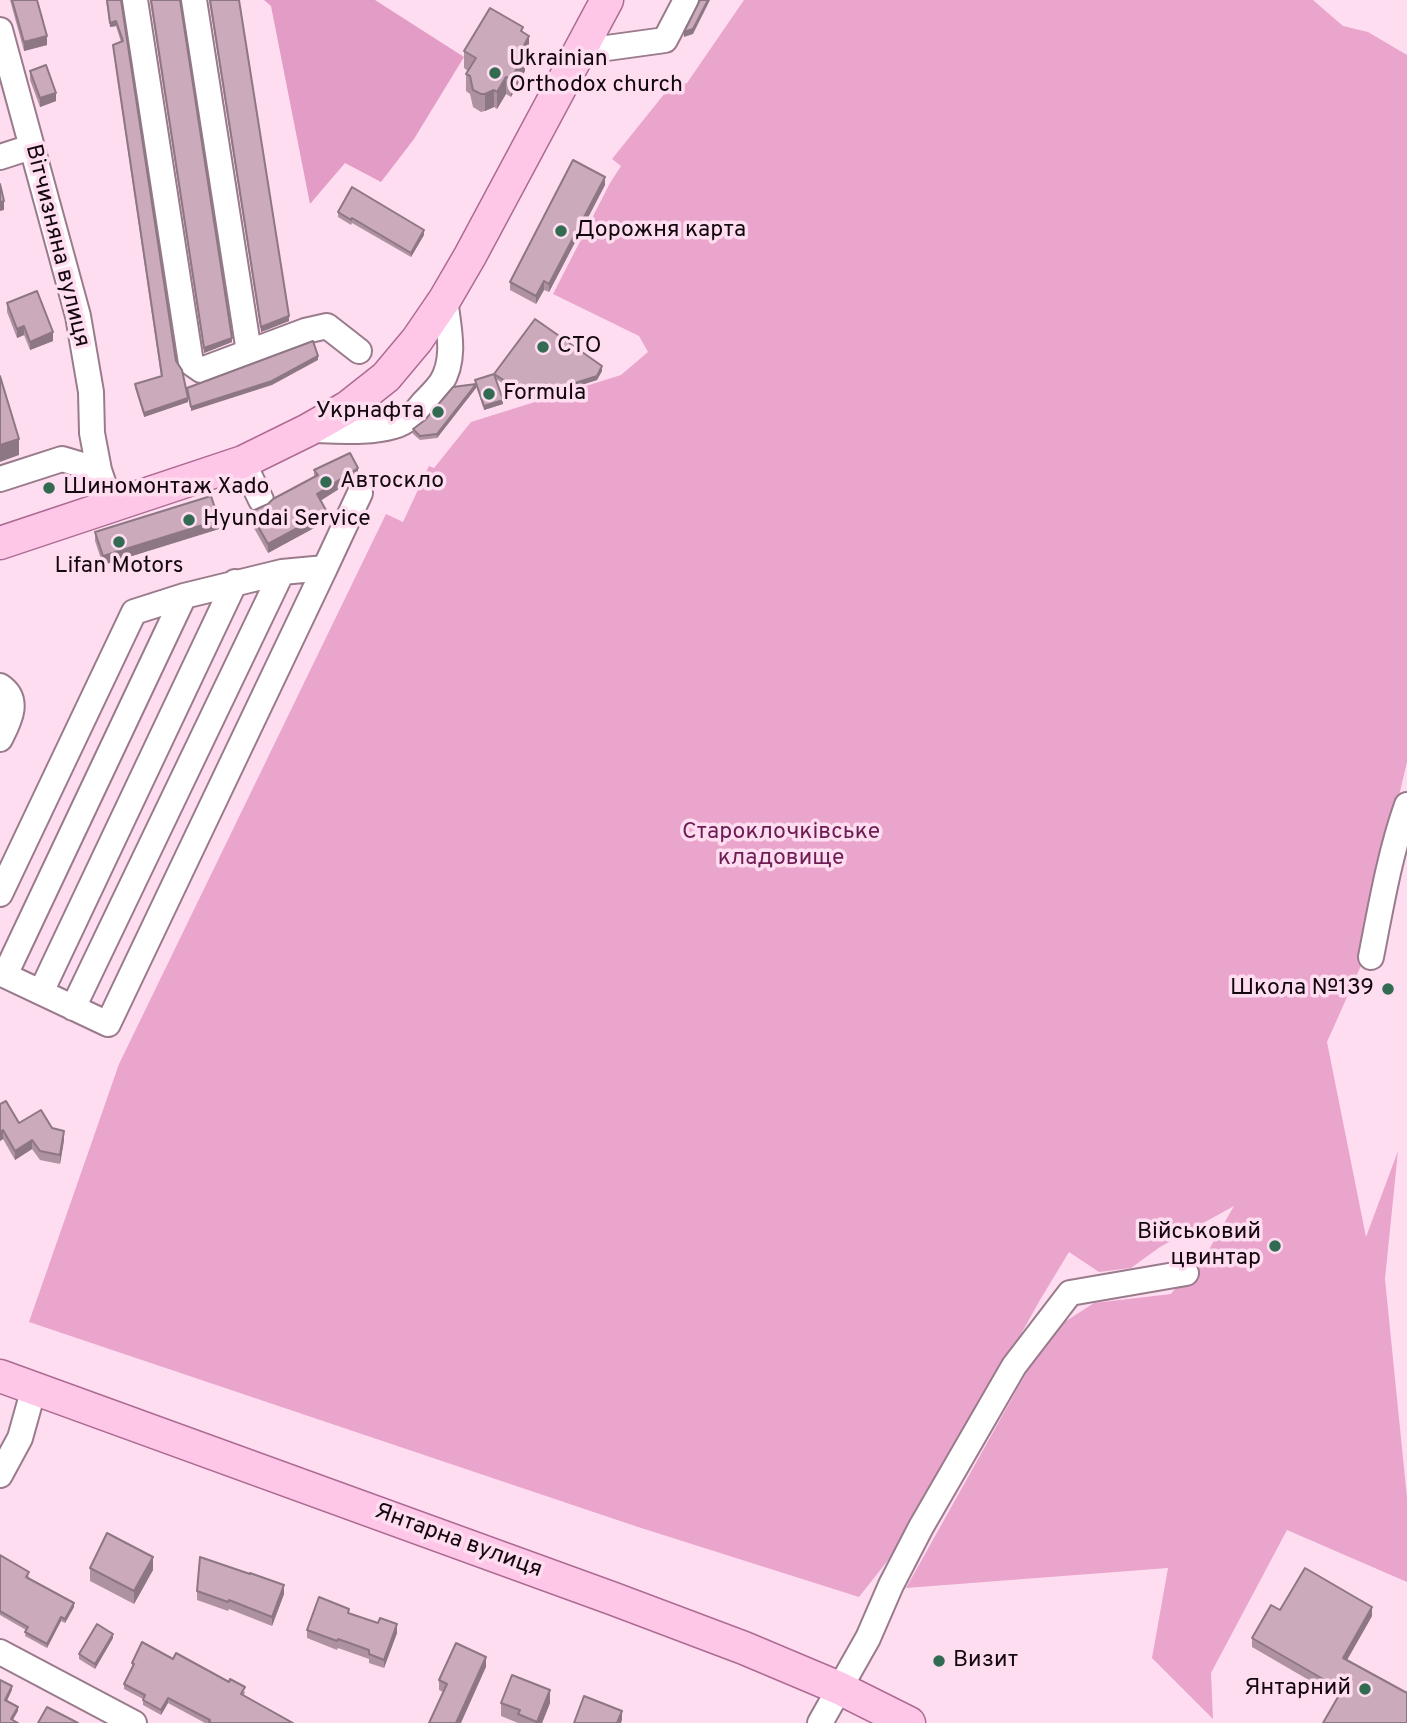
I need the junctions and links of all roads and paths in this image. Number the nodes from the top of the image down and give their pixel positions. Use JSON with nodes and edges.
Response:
{"nodes":[{"id":1,"x":135,"y":0,"type":"edge"},
{"id":2,"x":194,"y":0,"type":"edge"},
{"id":3,"x":607,"y":0,"type":"edge"},
{"id":4,"x":686,"y":0,"type":"edge"},
{"id":5,"x":0,"y":30,"type":"edge"},
{"id":6,"x":585,"y":42,"type":"junction"},
{"id":7,"x":31,"y":148,"type":"junction"},
{"id":8,"x":0,"y":157,"type":"edge"},
{"id":9,"x":444,"y":299,"type":"junction"},
{"id":10,"x":359,"y":351,"type":"dead end"},
{"id":11,"x":249,"y":352,"type":"junction"},
{"id":12,"x":308,"y":430,"type":"junction"},
{"id":13,"x":243,"y":462,"type":"junction"},
{"id":14,"x":99,"y":470,"type":"junction"},
{"id":15,"x":0,"y":479,"type":"edge"},
{"id":16,"x":360,"y":493,"type":"dead end"},
{"id":17,"x":261,"y":500,"type":"dead end"},
{"id":18,"x":111,"y":506,"type":"junction"},
{"id":19,"x":0,"y":543,"type":"edge"},
{"id":20,"x":325,"y":568,"type":"junction"},
{"id":21,"x":282,"y":572,"type":"junction"},
{"id":22,"x":235,"y":582,"type":"junction"},
{"id":23,"x":184,"y":596,"type":"junction"},
{"id":24,"x":0,"y":686,"type":"edge"},
{"id":25,"x":0,"y":739,"type":"edge"},
{"id":26,"x":1407,"y":805,"type":"edge"},
{"id":27,"x":0,"y":894,"type":"edge"},
{"id":28,"x":1371,"y":957,"type":"dead end"},
{"id":29,"x":3,"y":974,"type":"edge"},
{"id":30,"x":41,"y":992,"type":"junction"},
{"id":31,"x":73,"y":1008,"type":"junction"},
{"id":32,"x":1186,"y":1273,"type":"dead end"},
{"id":33,"x":0,"y":1376,"type":"edge"},
{"id":34,"x":34,"y":1388,"type":"junction"},
{"id":35,"x":8,"y":1444,"type":"edge"},
{"id":36,"x":0,"y":1475,"type":"edge"},
{"id":37,"x":0,"y":1652,"type":"edge"},
{"id":38,"x":839,"y":1688,"type":"junction"},
{"id":39,"x":134,"y":1723,"type":"edge"},
{"id":40,"x":820,"y":1723,"type":"edge"},
{"id":41,"x":909,"y":1723,"type":"edge"}],
"edges":[{"from":1,"to":11,"type":"street"},
{"from":2,"to":11,"type":"street"},
{"from":3,"to":6,"type":"main road"},
{"from":4,"to":6,"type":"street"},
{"from":5,"to":7,"type":"street","name":"Вітчизняна вулиця"},
{"from":6,"to":9,"type":"main road"},
{"from":7,"to":8,"type":"street"},
{"from":7,"to":14,"type":"street","name":"Вітчизняна вулиця"},
{"from":9,"to":12,"type":"main road"},
{"from":9,"to":12,"type":"street"},
{"from":10,"to":11,"type":"street"},
{"from":12,"to":13,"type":"main road"},
{"from":13,"to":17,"type":"street"},
{"from":13,"to":18,"type":"main road"},
{"from":14,"to":15,"type":"street"},
{"from":14,"to":18,"type":"street","name":"Вітчизняна вулиця"},
{"from":16,"to":20,"type":"street"},
{"from":18,"to":19,"type":"main road"},
{"from":20,"to":21,"type":"street"},
{"from":20,"to":31,"type":"street"},
{"from":21,"to":22,"type":"street"},
{"from":21,"to":31,"type":"street"},
{"from":22,"to":23,"type":"street"},
{"from":22,"to":30,"type":"street"},
{"from":23,"to":27,"type":"street"},
{"from":23,"to":29,"type":"street"},
{"from":24,"to":25,"type":"street"},
{"from":26,"to":28,"type":"street"},
{"from":29,"to":30,"type":"street"},
{"from":30,"to":31,"type":"street"},
{"from":32,"to":38,"type":"street"},
{"from":33,"to":34,"type":"main road","name":"Янтарна вулиця"},
{"from":34,"to":35,"type":"street"},
{"from":34,"to":38,"type":"main road","name":"Янтарна вулиця"},
{"from":35,"to":36,"type":"street"},
{"from":37,"to":39,"type":"street"},
{"from":38,"to":40,"type":"street"},
{"from":38,"to":41,"type":"main road","name":"Янтарна вулиця"}]}
